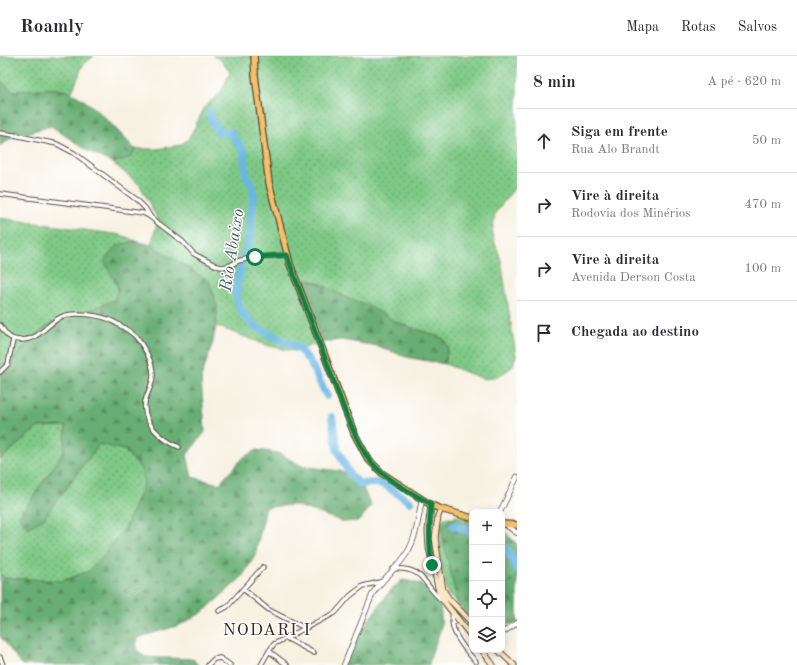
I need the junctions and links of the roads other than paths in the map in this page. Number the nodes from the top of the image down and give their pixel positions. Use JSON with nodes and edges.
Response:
{"nodes":[{"id":1,"x":254,"y":56,"type":"edge"},
{"id":2,"x":0,"y":133,"type":"edge"},
{"id":3,"x":0,"y":194,"type":"edge"},
{"id":4,"x":151,"y":218,"type":"junction"},
{"id":5,"x":287,"y":255,"type":"junction"},
{"id":6,"x":0,"y":325,"type":"edge"},
{"id":7,"x":13,"y":340,"type":"junction"},
{"id":8,"x":0,"y":372,"type":"edge"},
{"id":9,"x":179,"y":447,"type":"dead end"},
{"id":10,"x":517,"y":477,"type":"edge"},
{"id":11,"x":422,"y":500,"type":"junction"},
{"id":12,"x":431,"y":504,"type":"junction"},
{"id":13,"x":441,"y":509,"type":"junction"},
{"id":14,"x":501,"y":509,"type":"edge"},
{"id":15,"x":469,"y":517,"type":"edge"},
{"id":16,"x":505,"y":524,"type":"edge"},
{"id":17,"x":505,"y":525,"type":"edge"},
{"id":18,"x":517,"y":525,"type":"edge"},
{"id":19,"x":517,"y":533,"type":"edge"},
{"id":20,"x":263,"y":567,"type":"dead end"},
{"id":21,"x":393,"y":569,"type":"junction"},
{"id":22,"x":380,"y":582,"type":"junction"},
{"id":23,"x":243,"y":589,"type":"junction"},
{"id":24,"x":446,"y":604,"type":"junction"},
{"id":25,"x":219,"y":611,"type":"dead end"},
{"id":26,"x":453,"y":612,"type":"junction"},
{"id":27,"x":469,"y":621,"type":"edge"},
{"id":28,"x":517,"y":623,"type":"edge"},
{"id":29,"x":305,"y":628,"type":"junction"},
{"id":30,"x":505,"y":631,"type":"edge"},
{"id":31,"x":469,"y":633,"type":"edge"},
{"id":32,"x":286,"y":638,"type":"junction"},
{"id":33,"x":268,"y":651,"type":"junction"},
{"id":34,"x":314,"y":653,"type":"dead end"},
{"id":35,"x":484,"y":653,"type":"edge"},
{"id":36,"x":501,"y":653,"type":"edge"},
{"id":37,"x":0,"y":657,"type":"edge"},
{"id":38,"x":476,"y":662,"type":"dead end"},
{"id":39,"x":3,"y":665,"type":"edge"},
{"id":40,"x":208,"y":665,"type":"edge"},
{"id":41,"x":230,"y":665,"type":"edge"},
{"id":42,"x":261,"y":665,"type":"edge"},
{"id":43,"x":287,"y":665,"type":"edge"},
{"id":44,"x":344,"y":665,"type":"edge"},
{"id":45,"x":493,"y":665,"type":"edge"},
{"id":46,"x":514,"y":665,"type":"edge"}],
"edges":[{"from":1,"to":5,"type":"main road"},
{"from":2,"to":4,"type":"street"},
{"from":3,"to":4,"type":"street"},
{"from":4,"to":5,"type":"street"},
{"from":5,"to":11,"type":"main road"},
{"from":6,"to":7,"type":"street"},
{"from":7,"to":8,"type":"street"},
{"from":7,"to":9,"type":"street"},
{"from":10,"to":14,"type":"street"},
{"from":11,"to":12,"type":"main road"},
{"from":11,"to":21,"type":"street"},
{"from":12,"to":13,"type":"main road"},
{"from":12,"to":24,"type":"main road"},
{"from":13,"to":15,"type":"main road"},
{"from":13,"to":27,"type":"main road"},
{"from":16,"to":18,"type":"main road"},
{"from":17,"to":19,"type":"street"},
{"from":20,"to":23,"type":"street"},
{"from":21,"to":22,"type":"street"},
{"from":21,"to":24,"type":"street"},
{"from":22,"to":29,"type":"street"},
{"from":22,"to":44,"type":"street"},
{"from":23,"to":25,"type":"street"},
{"from":23,"to":29,"type":"street"},
{"from":24,"to":26,"type":"main road"},
{"from":26,"to":31,"type":"main road"},
{"from":26,"to":38,"type":"street"},
{"from":28,"to":30,"type":"street"},
{"from":29,"to":32,"type":"street"},
{"from":32,"to":33,"type":"street"},
{"from":32,"to":34,"type":"street"},
{"from":33,"to":42,"type":"street"},
{"from":33,"to":43,"type":"street"},
{"from":35,"to":45,"type":"main road"},
{"from":36,"to":46,"type":"main road"},
{"from":37,"to":39,"type":"street"},
{"from":40,"to":41,"type":"street"}]}
